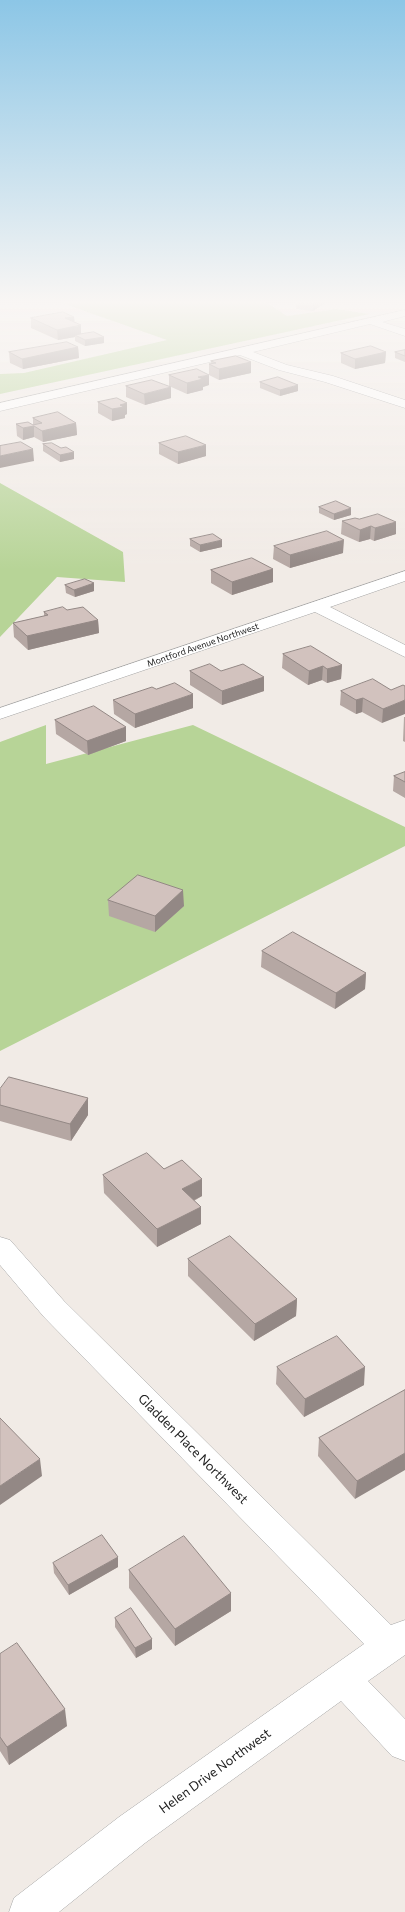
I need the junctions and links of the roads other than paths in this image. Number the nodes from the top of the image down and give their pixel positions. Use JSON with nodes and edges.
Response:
{"nodes":[{"id":1,"x":68,"y":391,"type":"edge"},
{"id":2,"x":366,"y":391,"type":"edge"},
{"id":3,"x":405,"y":404,"type":"edge"},
{"id":4,"x":0,"y":407,"type":"edge"},
{"id":5,"x":405,"y":576,"type":"edge"},
{"id":6,"x":316,"y":606,"type":"junction"},
{"id":7,"x":405,"y":652,"type":"edge"},
{"id":8,"x":0,"y":714,"type":"edge"},
{"id":9,"x":0,"y":1247,"type":"edge"},
{"id":10,"x":397,"y":1641,"type":"edge"},
{"id":11,"x":343,"y":1679,"type":"junction"},
{"id":12,"x":405,"y":1744,"type":"edge"},
{"id":13,"x":28,"y":1912,"type":"edge"}],
"edges":[{"from":1,"to":4,"type":"street"},
{"from":2,"to":3,"type":"street"},
{"from":5,"to":6,"type":"street","name":"Montford Avenue Northwest"},
{"from":6,"to":7,"type":"street"},
{"from":6,"to":8,"type":"street","name":"Montford Avenue Northwest"},
{"from":9,"to":10,"type":"street","name":"Gladden Place Northwest"},
{"from":10,"to":11,"type":"street","name":"Helen Drive Northwest"},
{"from":11,"to":12,"type":"street"},
{"from":11,"to":13,"type":"street","name":"Helen Drive Northwest"}]}
